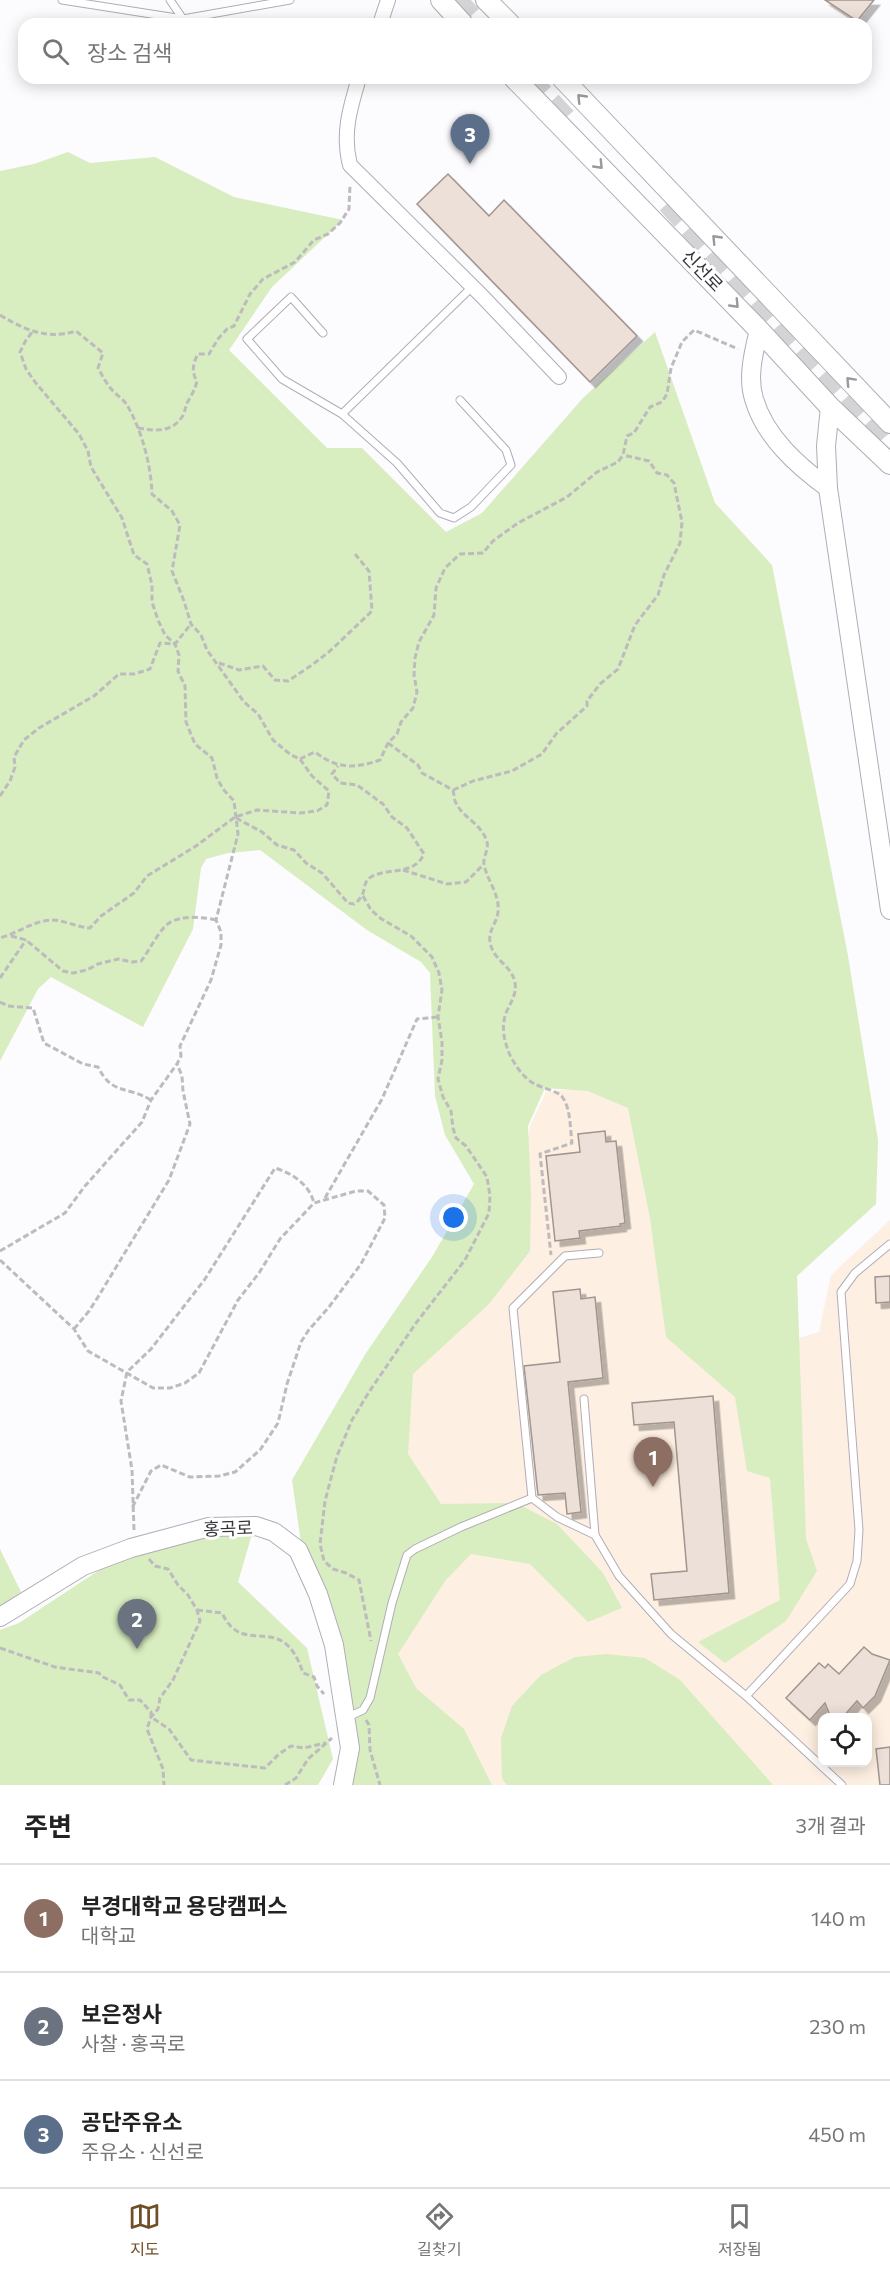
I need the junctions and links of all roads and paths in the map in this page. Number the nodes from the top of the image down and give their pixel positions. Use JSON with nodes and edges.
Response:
{"nodes":[{"id":1,"x":62,"y":0,"type":"edge"},
{"id":2,"x":170,"y":0,"type":"edge"},
{"id":3,"x":290,"y":0,"type":"edge"},
{"id":4,"x":388,"y":0,"type":"edge"},
{"id":5,"x":441,"y":0,"type":"edge"},
{"id":6,"x":486,"y":0,"type":"edge"},
{"id":7,"x":177,"y":18,"type":"edge"},
{"id":8,"x":182,"y":18,"type":"edge"},
{"id":9,"x":189,"y":18,"type":"edge"},
{"id":10,"x":382,"y":18,"type":"edge"},
{"id":11,"x":458,"y":18,"type":"edge"},
{"id":12,"x":504,"y":18,"type":"edge"},
{"id":13,"x":358,"y":84,"type":"edge"},
{"id":14,"x":520,"y":84,"type":"edge"},
{"id":15,"x":568,"y":84,"type":"edge"},
{"id":16,"x":350,"y":165,"type":"junction"},
{"id":17,"x":473,"y":286,"type":"junction"},
{"id":18,"x":0,"y":315,"type":"edge"},
{"id":19,"x":759,"y":330,"type":"junction"},
{"id":20,"x":33,"y":331,"type":"junction"},
{"id":21,"x":323,"y":333,"type":"dead end"},
{"id":22,"x":753,"y":356,"type":"junction"},
{"id":23,"x":559,"y":377,"type":"dead end"},
{"id":24,"x":460,"y":400,"type":"dead end"},
{"id":25,"x":830,"y":407,"type":"junction"},
{"id":26,"x":342,"y":414,"type":"junction"},
{"id":27,"x":890,"y":423,"type":"edge"},
{"id":28,"x":138,"y":428,"type":"junction"},
{"id":29,"x":623,"y":455,"type":"junction"},
{"id":30,"x":890,"y":464,"type":"edge"},
{"id":31,"x":828,"y":488,"type":"junction"},
{"id":32,"x":355,"y":554,"type":"dead end"},
{"id":33,"x":191,"y":624,"type":"junction"},
{"id":34,"x":175,"y":644,"type":"junction"},
{"id":35,"x":217,"y":663,"type":"junction"},
{"id":36,"x":388,"y":743,"type":"junction"},
{"id":37,"x":300,"y":759,"type":"junction"},
{"id":38,"x":338,"y":766,"type":"junction"},
{"id":39,"x":453,"y":790,"type":"junction"},
{"id":40,"x":0,"y":796,"type":"edge"},
{"id":41,"x":235,"y":817,"type":"junction"},
{"id":42,"x":484,"y":864,"type":"junction"},
{"id":43,"x":400,"y":870,"type":"junction"},
{"id":44,"x":363,"y":896,"type":"junction"},
{"id":45,"x":889,"y":900,"type":"edge"},
{"id":46,"x":216,"y":920,"type":"junction"},
{"id":47,"x":9,"y":936,"type":"junction"},
{"id":48,"x":0,"y":939,"type":"edge"},
{"id":49,"x":26,"y":940,"type":"junction"},
{"id":50,"x":0,"y":978,"type":"edge"},
{"id":51,"x":0,"y":1002,"type":"edge"},
{"id":52,"x":438,"y":1017,"type":"junction"},
{"id":53,"x":177,"y":1064,"type":"junction"},
{"id":54,"x":151,"y":1100,"type":"junction"},
{"id":55,"x":324,"y":1199,"type":"junction"},
{"id":56,"x":314,"y":1203,"type":"junction"},
{"id":57,"x":890,"y":1244,"type":"edge"},
{"id":58,"x":0,"y":1251,"type":"edge"},
{"id":59,"x":599,"y":1253,"type":"dead end"},
{"id":60,"x":0,"y":1260,"type":"edge"},
{"id":61,"x":553,"y":1269,"type":"junction"},
{"id":62,"x":74,"y":1329,"type":"junction"},
{"id":63,"x":127,"y":1372,"type":"junction"},
{"id":64,"x":584,"y":1399,"type":"dead end"},
{"id":65,"x":532,"y":1498,"type":"junction"},
{"id":66,"x":132,"y":1508,"type":"junction"},
{"id":67,"x":595,"y":1536,"type":"junction"},
{"id":68,"x":140,"y":1545,"type":"junction"},
{"id":69,"x":197,"y":1610,"type":"junction"},
{"id":70,"x":0,"y":1617,"type":"edge"},
{"id":71,"x":0,"y":1648,"type":"edge"},
{"id":72,"x":378,"y":1666,"type":"junction"},
{"id":73,"x":746,"y":1696,"type":"junction"},
{"id":74,"x":329,"y":1699,"type":"dead end"},
{"id":75,"x":151,"y":1717,"type":"junction"},
{"id":76,"x":346,"y":1718,"type":"junction"},
{"id":77,"x":369,"y":1725,"type":"dead end"},
{"id":78,"x":164,"y":1785,"type":"edge"},
{"id":79,"x":285,"y":1785,"type":"edge"},
{"id":80,"x":343,"y":1785,"type":"edge"},
{"id":81,"x":380,"y":1785,"type":"edge"},
{"id":82,"x":842,"y":1785,"type":"edge"}],
"edges":[{"from":1,"to":7,"type":"lane"},
{"from":2,"to":8,"type":"lane"},
{"from":3,"to":9,"type":"lane"},
{"from":4,"to":10,"type":"street"},
{"from":5,"to":11,"type":"main road"},
{"from":6,"to":12,"type":"main road"},
{"from":13,"to":16,"type":"street"},
{"from":14,"to":19,"type":"main road","name":"신선로","one_way":true},
{"from":27,"to":15,"type":"main road","name":"신선로","one_way":true},
{"from":16,"to":17,"type":"street"},
{"from":16,"to":28,"type":"path"},
{"from":17,"to":23,"type":"street"},
{"from":17,"to":26,"type":"lane"},
{"from":18,"to":20,"type":"path"},
{"from":19,"to":22,"type":"street"},
{"from":19,"to":25,"type":"main road","name":"신선로"},
{"from":20,"to":28,"type":"path"},
{"from":20,"to":34,"type":"path"},
{"from":21,"to":26,"type":"lane"},
{"from":22,"to":29,"type":"path"},
{"from":22,"to":31,"type":"street"},
{"from":24,"to":26,"type":"lane"},
{"from":25,"to":30,"type":"main road","name":"신선로"},
{"from":25,"to":31,"type":"street"},
{"from":28,"to":33,"type":"path"},
{"from":29,"to":36,"type":"path"},
{"from":29,"to":39,"type":"path"},
{"from":31,"to":45,"type":"street"},
{"from":32,"to":35,"type":"path"},
{"from":33,"to":34,"type":"path"},
{"from":33,"to":35,"type":"path"},
{"from":34,"to":40,"type":"path"},
{"from":34,"to":41,"type":"path"},
{"from":35,"to":37,"type":"path"},
{"from":36,"to":38,"type":"path"},
{"from":36,"to":39,"type":"path"},
{"from":37,"to":38,"type":"path"},
{"from":37,"to":41,"type":"path"},
{"from":38,"to":43,"type":"path"},
{"from":39,"to":42,"type":"path"},
{"from":41,"to":44,"type":"path"},
{"from":41,"to":46,"type":"path"},
{"from":41,"to":47,"type":"path"},
{"from":42,"to":43,"type":"path"},
{"from":42,"to":61,"type":"path"},
{"from":43,"to":44,"type":"path"},
{"from":44,"to":52,"type":"path"},
{"from":46,"to":49,"type":"path"},
{"from":46,"to":53,"type":"path"},
{"from":47,"to":48,"type":"path"},
{"from":47,"to":49,"type":"path"},
{"from":49,"to":50,"type":"path"},
{"from":51,"to":54,"type":"path"},
{"from":52,"to":55,"type":"path"},
{"from":52,"to":72,"type":"path"},
{"from":53,"to":54,"type":"path"},
{"from":53,"to":62,"type":"path"},
{"from":54,"to":58,"type":"path"},
{"from":55,"to":56,"type":"path"},
{"from":55,"to":66,"type":"path"},
{"from":56,"to":63,"type":"path"},
{"from":56,"to":63,"type":"path"},
{"from":57,"to":73,"type":"lane"},
{"from":59,"to":61,"type":"lane"},
{"from":60,"to":62,"type":"path"},
{"from":61,"to":65,"type":"lane"},
{"from":62,"to":63,"type":"path"},
{"from":63,"to":66,"type":"path"},
{"from":64,"to":67,"type":"lane"},
{"from":65,"to":67,"type":"lane"},
{"from":65,"to":72,"type":"lane"},
{"from":66,"to":68,"type":"path"},
{"from":67,"to":73,"type":"lane"},
{"from":68,"to":69,"type":"path"},
{"from":68,"to":70,"type":"street","name":"홍곡로"},
{"from":68,"to":76,"type":"street","name":"홍곡로"},
{"from":69,"to":74,"type":"path"},
{"from":69,"to":75,"type":"path"},
{"from":71,"to":75,"type":"path"},
{"from":72,"to":76,"type":"lane"},
{"from":73,"to":82,"type":"lane"},
{"from":75,"to":78,"type":"path"},
{"from":75,"to":79,"type":"path"},
{"from":76,"to":80,"type":"street","name":"홍곡로"},
{"from":77,"to":81,"type":"path"}]}
